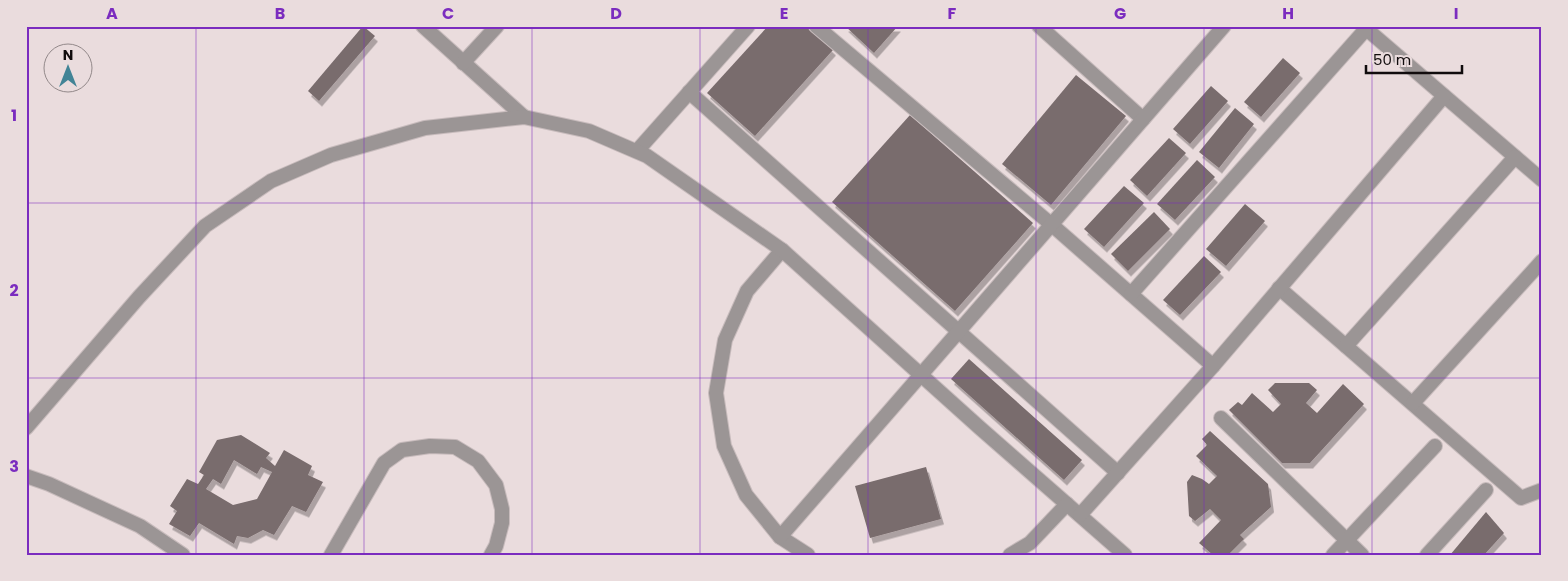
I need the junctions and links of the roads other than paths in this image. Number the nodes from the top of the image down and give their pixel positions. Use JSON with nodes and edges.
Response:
{"nodes":[{"id":1,"x":424,"y":26,"type":"edge"},
{"id":2,"x":497,"y":26,"type":"edge"},
{"id":3,"x":748,"y":26,"type":"edge"},
{"id":4,"x":816,"y":26,"type":"edge"},
{"id":5,"x":1039,"y":26,"type":"edge"},
{"id":6,"x":1365,"y":27,"type":"edge"},
{"id":7,"x":1216,"y":29,"type":"edge"},
{"id":8,"x":464,"y":62,"type":"junction"},
{"id":9,"x":689,"y":92,"type":"junction"},
{"id":10,"x":1444,"y":96,"type":"junction"},
{"id":11,"x":524,"y":117,"type":"junction"},
{"id":12,"x":1143,"y":119,"type":"junction"},
{"id":13,"x":637,"y":151,"type":"junction"},
{"id":14,"x":1515,"y":157,"type":"junction"},
{"id":15,"x":1542,"y":180,"type":"edge"},
{"id":16,"x":1052,"y":225,"type":"junction"},
{"id":17,"x":782,"y":250,"type":"junction"},
{"id":18,"x":1540,"y":266,"type":"edge"},
{"id":19,"x":1279,"y":288,"type":"junction"},
{"id":20,"x":1131,"y":294,"type":"junction"},
{"id":21,"x":959,"y":332,"type":"junction"},
{"id":22,"x":1346,"y":346,"type":"junction"},
{"id":23,"x":1213,"y":366,"type":"junction"},
{"id":24,"x":922,"y":375,"type":"junction"},
{"id":25,"x":1413,"y":403,"type":"junction"},
{"id":26,"x":1220,"y":418,"type":"dead end"},
{"id":27,"x":26,"y":428,"type":"edge"},
{"id":28,"x":1435,"y":446,"type":"dead end"},
{"id":29,"x":1118,"y":473,"type":"junction"},
{"id":30,"x":26,"y":476,"type":"edge"},
{"id":31,"x":1486,"y":490,"type":"dead end"},
{"id":32,"x":1542,"y":490,"type":"edge"},
{"id":33,"x":1066,"y":504,"type":"junction"},
{"id":34,"x":1080,"y":516,"type":"junction"},
{"id":35,"x":780,"y":537,"type":"junction"},
{"id":36,"x":1347,"y":540,"type":"junction"},
{"id":37,"x":183,"y":555,"type":"edge"},
{"id":38,"x":331,"y":555,"type":"edge"},
{"id":39,"x":491,"y":555,"type":"edge"},
{"id":40,"x":808,"y":555,"type":"edge"},
{"id":41,"x":1010,"y":555,"type":"edge"},
{"id":42,"x":1125,"y":555,"type":"edge"},
{"id":43,"x":1333,"y":555,"type":"edge"},
{"id":44,"x":1362,"y":555,"type":"edge"},
{"id":45,"x":1427,"y":555,"type":"edge"}],
"edges":[{"from":1,"to":8,"type":"street"},
{"from":2,"to":8,"type":"street"},
{"from":3,"to":9,"type":"street"},
{"from":4,"to":16,"type":"street"},
{"from":5,"to":12,"type":"street"},
{"from":6,"to":10,"type":"street"},
{"from":6,"to":20,"type":"street"},
{"from":7,"to":12,"type":"street"},
{"from":8,"to":11,"type":"street"},
{"from":9,"to":13,"type":"street"},
{"from":9,"to":21,"type":"street"},
{"from":10,"to":14,"type":"street"},
{"from":10,"to":19,"type":"street"},
{"from":11,"to":13,"type":"street"},
{"from":11,"to":27,"type":"street"},
{"from":12,"to":16,"type":"street"},
{"from":13,"to":17,"type":"street"},
{"from":14,"to":15,"type":"street"},
{"from":14,"to":22,"type":"street"},
{"from":16,"to":20,"type":"street"},
{"from":16,"to":21,"type":"street"},
{"from":17,"to":24,"type":"street"},
{"from":17,"to":35,"type":"street"},
{"from":18,"to":25,"type":"street"},
{"from":19,"to":22,"type":"street"},
{"from":19,"to":23,"type":"street"},
{"from":20,"to":23,"type":"street"},
{"from":21,"to":24,"type":"street"},
{"from":21,"to":29,"type":"street"},
{"from":22,"to":25,"type":"street"},
{"from":23,"to":29,"type":"street"},
{"from":24,"to":33,"type":"street"},
{"from":24,"to":35,"type":"street"},
{"from":25,"to":32,"type":"street"},
{"from":26,"to":36,"type":"street"},
{"from":28,"to":36,"type":"street"},
{"from":29,"to":34,"type":"street"},
{"from":30,"to":37,"type":"street"},
{"from":31,"to":45,"type":"street"},
{"from":33,"to":34,"type":"street"},
{"from":33,"to":41,"type":"street"},
{"from":34,"to":42,"type":"street"},
{"from":35,"to":40,"type":"street"},
{"from":36,"to":43,"type":"street"},
{"from":36,"to":44,"type":"street"},
{"from":38,"to":39,"type":"street"}]}
